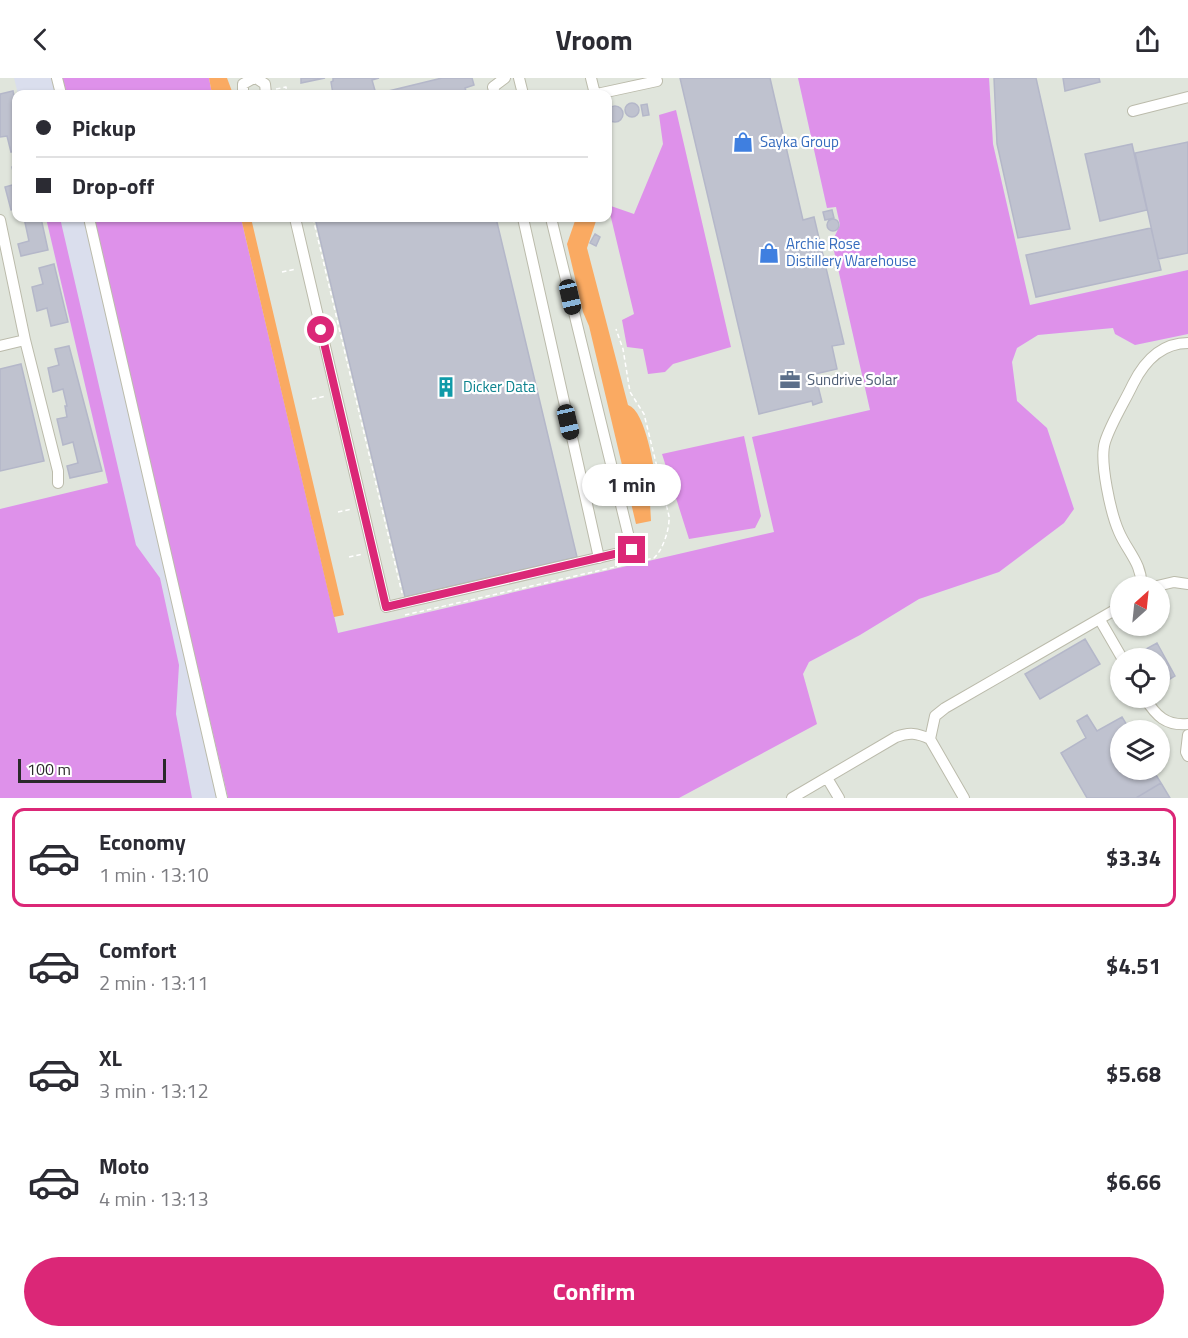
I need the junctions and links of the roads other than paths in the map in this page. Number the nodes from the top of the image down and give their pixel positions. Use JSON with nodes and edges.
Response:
{"nodes":[{"id":1,"x":505,"y":78,"type":"edge"},
{"id":2,"x":656,"y":78,"type":"edge"},
{"id":3,"x":249,"y":79,"type":"edge"},
{"id":4,"x":266,"y":90,"type":"edge"},
{"id":5,"x":494,"y":90,"type":"edge"},
{"id":6,"x":612,"y":91,"type":"edge"},
{"id":7,"x":1188,"y":97,"type":"edge"},
{"id":8,"x":1132,"y":111,"type":"dead end"},
{"id":9,"x":0,"y":220,"type":"edge"},
{"id":10,"x":90,"y":222,"type":"edge"},
{"id":11,"x":296,"y":222,"type":"edge"},
{"id":12,"x":523,"y":222,"type":"edge"},
{"id":13,"x":552,"y":222,"type":"edge"},
{"id":14,"x":25,"y":340,"type":"junction"},
{"id":15,"x":1188,"y":343,"type":"edge"},
{"id":16,"x":0,"y":346,"type":"edge"},
{"id":17,"x":58,"y":483,"type":"dead end"},
{"id":18,"x":599,"y":558,"type":"junction"},
{"id":19,"x":1142,"y":576,"type":"edge"},
{"id":20,"x":1170,"y":583,"type":"edge"},
{"id":21,"x":1188,"y":584,"type":"edge"},
{"id":22,"x":1110,"y":614,"type":"edge"},
{"id":23,"x":1100,"y":620,"type":"junction"},
{"id":24,"x":1116,"y":648,"type":"edge"},
{"id":25,"x":1151,"y":708,"type":"edge"},
{"id":26,"x":1188,"y":724,"type":"edge"},
{"id":27,"x":1188,"y":735,"type":"edge"},
{"id":28,"x":930,"y":739,"type":"junction"},
{"id":29,"x":1188,"y":756,"type":"edge"},
{"id":30,"x":827,"y":778,"type":"junction"},
{"id":31,"x":222,"y":798,"type":"edge"},
{"id":32,"x":792,"y":798,"type":"edge"},
{"id":33,"x":839,"y":798,"type":"edge"},
{"id":34,"x":964,"y":798,"type":"edge"}],
"edges":[{"from":1,"to":5,"type":"street"},
{"from":2,"to":6,"type":"street"},
{"from":3,"to":4,"type":"street"},
{"from":7,"to":8,"type":"street"},
{"from":9,"to":14,"type":"street"},
{"from":10,"to":31,"type":"street"},
{"from":11,"to":18,"type":"street"},
{"from":12,"to":18,"type":"street"},
{"from":13,"to":18,"type":"street"},
{"from":14,"to":16,"type":"street"},
{"from":14,"to":17,"type":"street"},
{"from":15,"to":19,"type":"street"},
{"from":20,"to":21,"type":"street"},
{"from":22,"to":23,"type":"street"},
{"from":23,"to":24,"type":"street"},
{"from":23,"to":28,"type":"street"},
{"from":25,"to":26,"type":"street"},
{"from":27,"to":29,"type":"street"},
{"from":28,"to":30,"type":"street"},
{"from":28,"to":34,"type":"street"},
{"from":30,"to":32,"type":"street"},
{"from":30,"to":33,"type":"street"}]}
